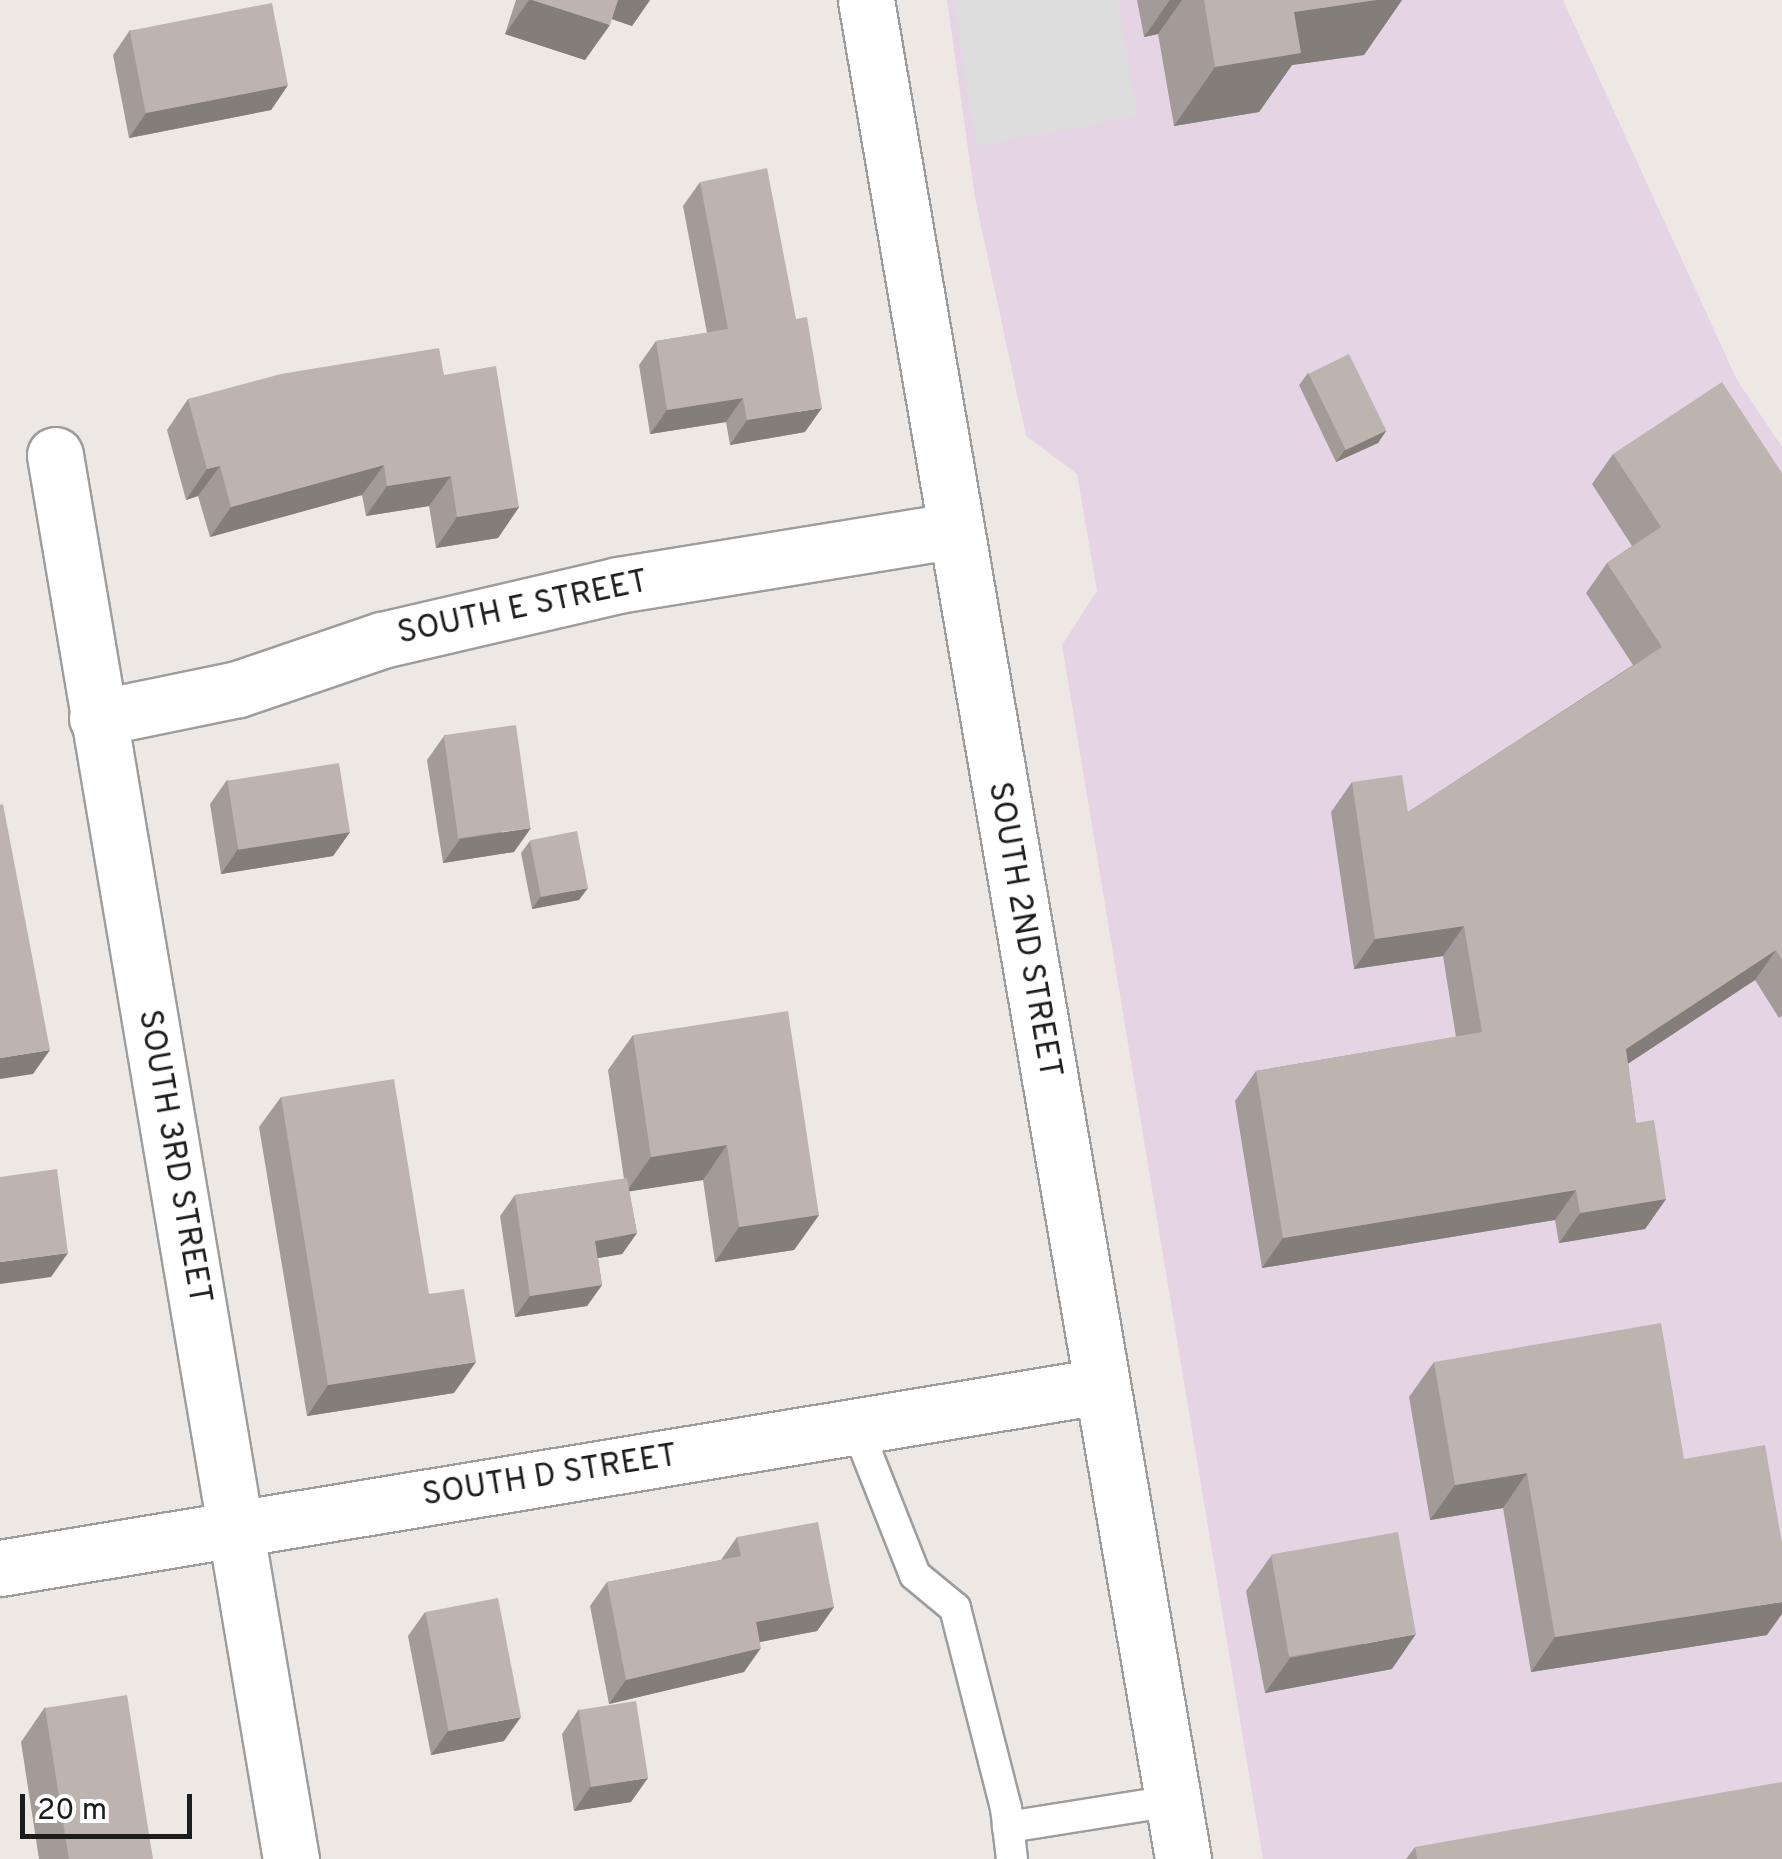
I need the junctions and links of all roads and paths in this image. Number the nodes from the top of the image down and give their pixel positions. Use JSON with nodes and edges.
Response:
{"nodes":[{"id":1,"x":866,"y":0,"type":"edge"},
{"id":2,"x":55,"y":455,"type":"dead end"},
{"id":3,"x":956,"y":530,"type":"junction"},
{"id":4,"x":97,"y":718,"type":"junction"},
{"id":5,"x":1100,"y":1386,"type":"junction"},
{"id":6,"x":856,"y":1426,"type":"junction"},
{"id":7,"x":236,"y":1529,"type":"junction"},
{"id":8,"x":0,"y":1568,"type":"edge"},
{"id":9,"x":1172,"y":1801,"type":"junction"},
{"id":10,"x":1008,"y":1827,"type":"junction"},
{"id":11,"x":291,"y":1859,"type":"edge"},
{"id":12,"x":1012,"y":1859,"type":"edge"},
{"id":13,"x":1182,"y":1859,"type":"edge"}],
"edges":[{"from":1,"to":3,"type":"street","name":"SOUTH 2ND STREET"},
{"from":2,"to":4,"type":"street","name":"SOUTH 3RD STREET"},
{"from":3,"to":4,"type":"street","name":"SOUTH E STREET"},
{"from":3,"to":5,"type":"street","name":"SOUTH 2ND STREET"},
{"from":4,"to":7,"type":"street","name":"SOUTH 3RD STREET"},
{"from":5,"to":6,"type":"street","name":"SOUTH D STREET"},
{"from":5,"to":9,"type":"street","name":"SOUTH 2ND STREET"},
{"from":6,"to":7,"type":"street","name":"SOUTH D STREET"},
{"from":6,"to":10,"type":"lane"},
{"from":7,"to":8,"type":"street","name":"SOUTH D STREET"},
{"from":7,"to":11,"type":"street","name":"SOUTH 3RD STREET"},
{"from":9,"to":10,"type":"lane"},
{"from":9,"to":13,"type":"street","name":"SOUTH 2ND STREET"},
{"from":10,"to":12,"type":"lane"}]}
